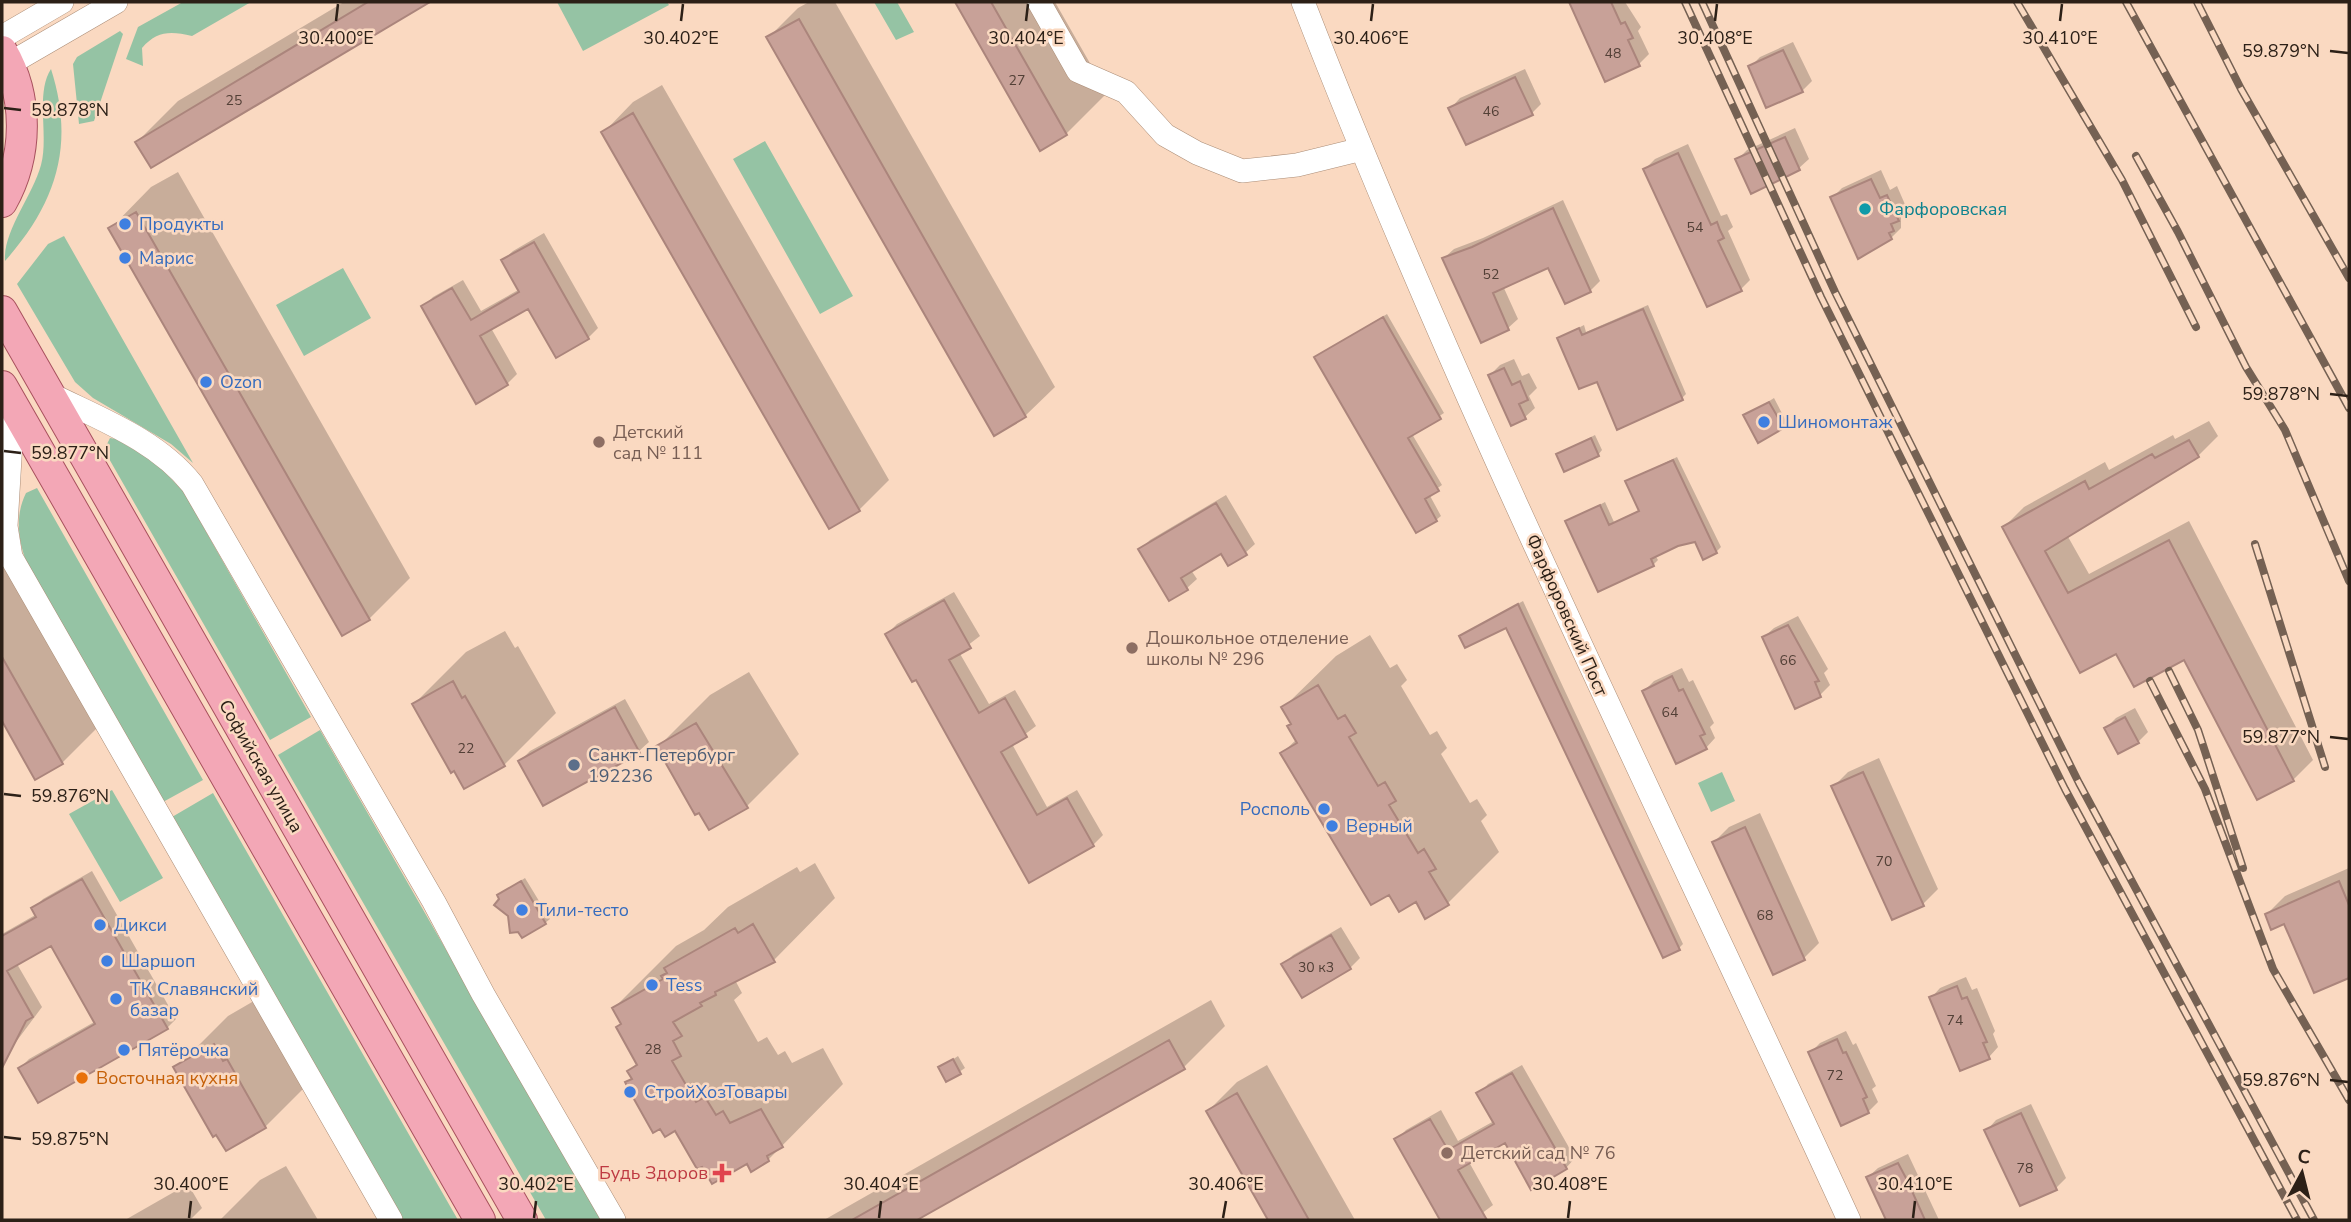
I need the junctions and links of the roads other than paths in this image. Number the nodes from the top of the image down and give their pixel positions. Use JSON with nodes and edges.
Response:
{"nodes":[{"id":1,"x":62,"y":2,"type":"edge"},
{"id":2,"x":116,"y":2,"type":"edge"},
{"id":3,"x":1039,"y":2,"type":"edge"},
{"id":4,"x":1303,"y":2,"type":"edge"},
{"id":5,"x":4,"y":51,"type":"edge"},
{"id":6,"x":1362,"y":149,"type":"junction"},
{"id":7,"x":2,"y":202,"type":"edge"},
{"id":8,"x":2,"y":311,"type":"edge"},
{"id":9,"x":50,"y":394,"type":"junction"},
{"id":10,"x":8,"y":397,"type":"edge"},
{"id":11,"x":391,"y":1220,"type":"edge"},
{"id":12,"x":480,"y":1220,"type":"edge"},
{"id":13,"x":522,"y":1220,"type":"edge"},
{"id":14,"x":614,"y":1220,"type":"edge"},
{"id":15,"x":1849,"y":1220,"type":"edge"}],
"edges":[{"from":1,"to":5,"type":"street"},
{"from":2,"to":5,"type":"street"},
{"from":3,"to":6,"type":"street"},
{"from":4,"to":6,"type":"street","name":"Фарфоровский Пост"},
{"from":5,"to":7,"type":"main road"},
{"from":6,"to":15,"type":"street","name":"Фарфоровский Пост"},
{"from":8,"to":9,"type":"main road","name":"Софийская улица"},
{"from":9,"to":13,"type":"main road","name":"Софийская улица"},
{"from":9,"to":14,"type":"street"},
{"from":10,"to":11,"type":"street"},
{"from":10,"to":12,"type":"main road","name":"Софийская улица"}]}
